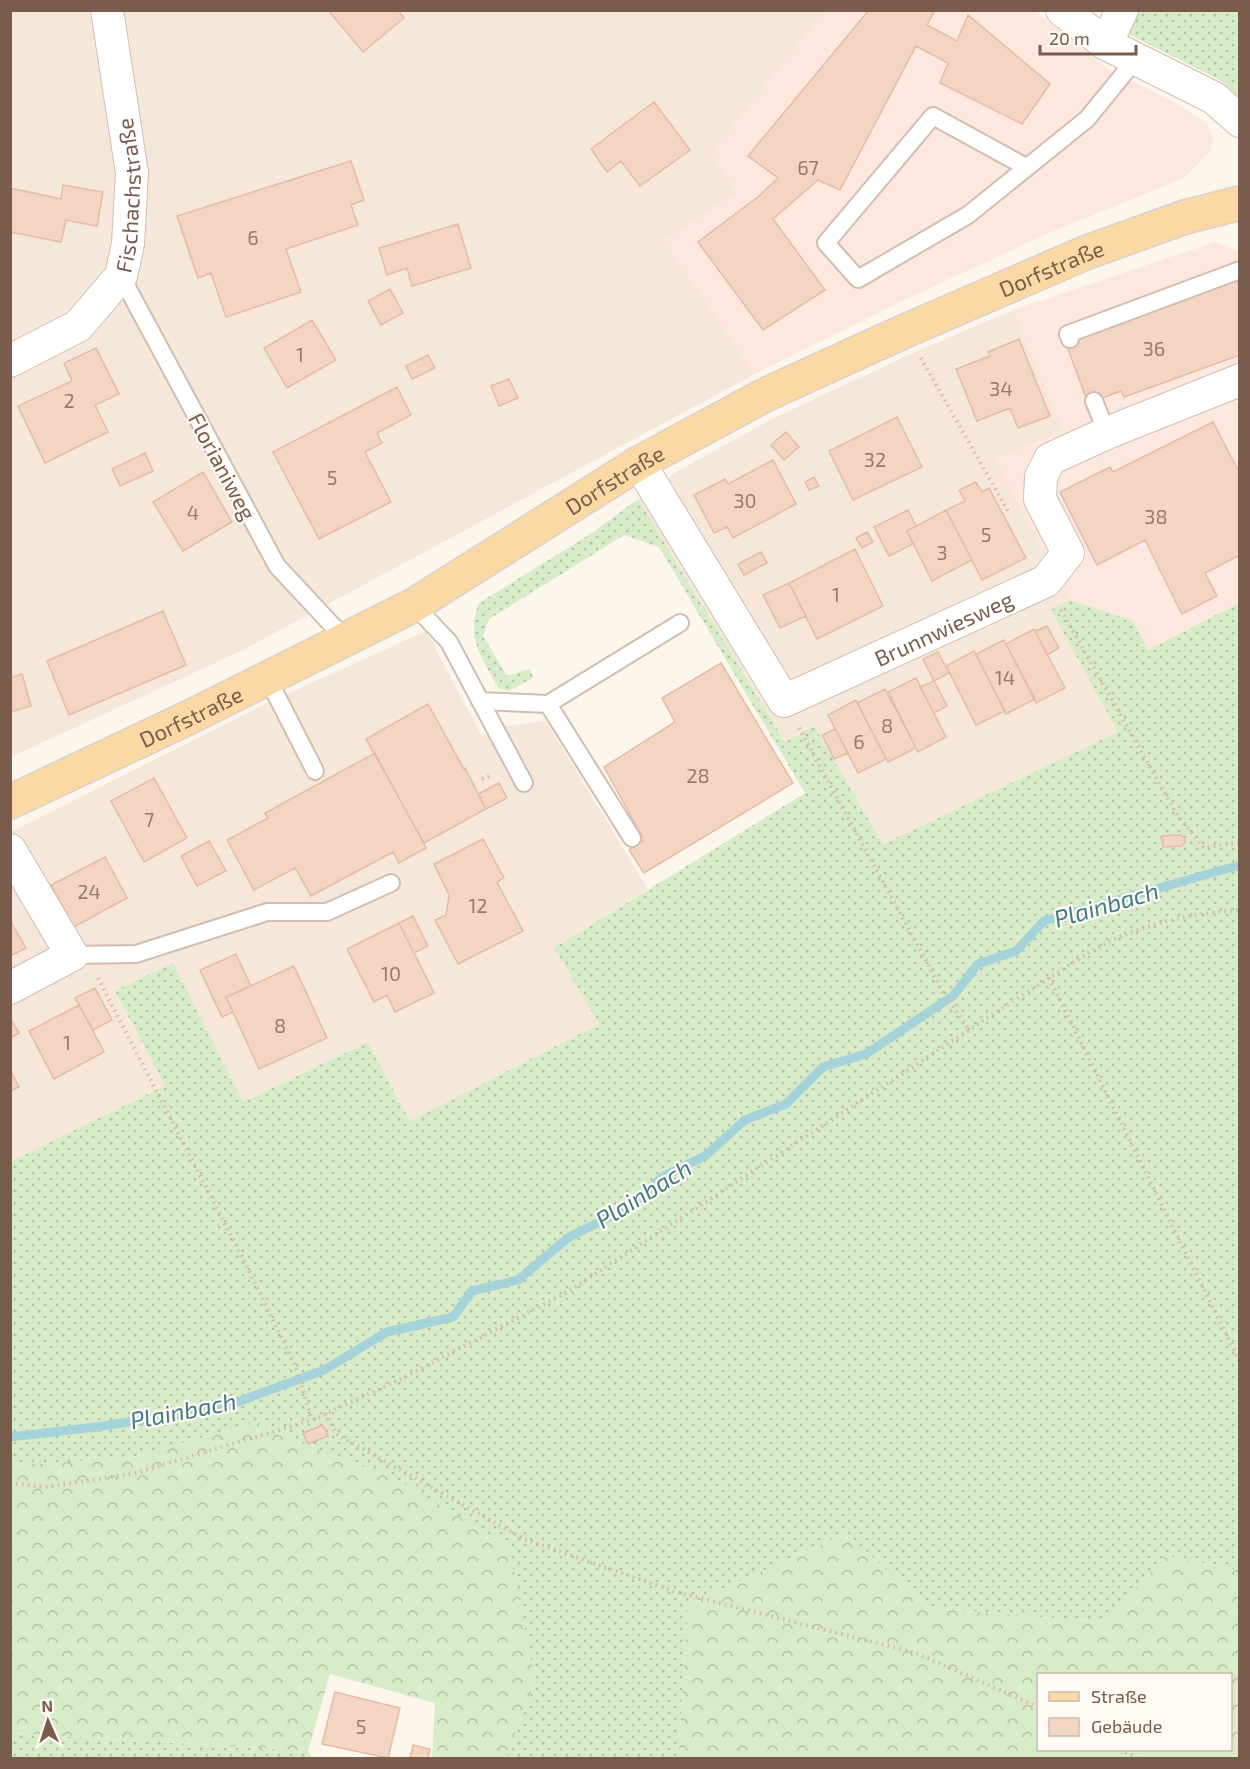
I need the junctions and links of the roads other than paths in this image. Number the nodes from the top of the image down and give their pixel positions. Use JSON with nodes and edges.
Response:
{"nodes":[{"id":1,"x":107,"y":10,"type":"edge"},
{"id":2,"x":1062,"y":10,"type":"edge"},
{"id":3,"x":1122,"y":10,"type":"edge"},
{"id":4,"x":1106,"y":44,"type":"junction"},
{"id":5,"x":1136,"y":59,"type":"junction"},
{"id":6,"x":1239,"y":121,"type":"edge"},
{"id":7,"x":1026,"y":167,"type":"junction"},
{"id":8,"x":1239,"y":203,"type":"edge"},
{"id":9,"x":1239,"y":270,"type":"edge"},
{"id":10,"x":121,"y":276,"type":"junction"},
{"id":11,"x":1070,"y":339,"type":"dead end"},
{"id":12,"x":10,"y":361,"type":"edge"},
{"id":13,"x":1239,"y":380,"type":"edge"},
{"id":14,"x":1094,"y":400,"type":"dead end"},
{"id":15,"x":1107,"y":433,"type":"junction"},
{"id":16,"x":639,"y":464,"type":"junction"},
{"id":17,"x":414,"y":605,"type":"junction"},
{"id":18,"x":680,"y":623,"type":"dead end"},
{"id":19,"x":346,"y":640,"type":"junction"},
{"id":20,"x":268,"y":679,"type":"junction"},
{"id":21,"x":480,"y":701,"type":"junction"},
{"id":22,"x":548,"y":704,"type":"junction"},
{"id":23,"x":315,"y":771,"type":"dead end"},
{"id":24,"x":524,"y":783,"type":"dead end"},
{"id":25,"x":10,"y":802,"type":"edge"},
{"id":26,"x":632,"y":838,"type":"dead end"},
{"id":27,"x":10,"y":850,"type":"edge"},
{"id":28,"x":391,"y":883,"type":"dead end"},
{"id":29,"x":78,"y":955,"type":"junction"},
{"id":30,"x":10,"y":988,"type":"edge"}],
"edges":[{"from":1,"to":10,"type":"street","name":"Fischachstraße"},
{"from":2,"to":4,"type":"street"},
{"from":3,"to":4,"type":"street"},
{"from":4,"to":5,"type":"street"},
{"from":5,"to":6,"type":"street"},
{"from":5,"to":7,"type":"lane"},
{"from":7,"to":7,"type":"lane"},
{"from":8,"to":16,"type":"main road","name":"Dorfstraße"},
{"from":9,"to":11,"type":"lane"},
{"from":10,"to":12,"type":"street","name":"Fischachstraße"},
{"from":10,"to":19,"type":"lane","name":"Florianiweg"},
{"from":13,"to":15,"type":"street","name":"Brunnwiesweg"},
{"from":14,"to":15,"type":"lane"},
{"from":15,"to":16,"type":"street","name":"Brunnwiesweg"},
{"from":16,"to":17,"type":"main road","name":"Dorfstraße"},
{"from":17,"to":19,"type":"main road","name":"Dorfstraße"},
{"from":17,"to":21,"type":"lane"},
{"from":18,"to":22,"type":"lane"},
{"from":19,"to":20,"type":"main road","name":"Dorfstraße"},
{"from":20,"to":23,"type":"lane"},
{"from":20,"to":25,"type":"main road","name":"Dorfstraße"},
{"from":21,"to":22,"type":"lane"},
{"from":21,"to":24,"type":"lane"},
{"from":22,"to":26,"type":"lane"},
{"from":27,"to":29,"type":"street"},
{"from":28,"to":29,"type":"lane"},
{"from":29,"to":30,"type":"street"}]}
